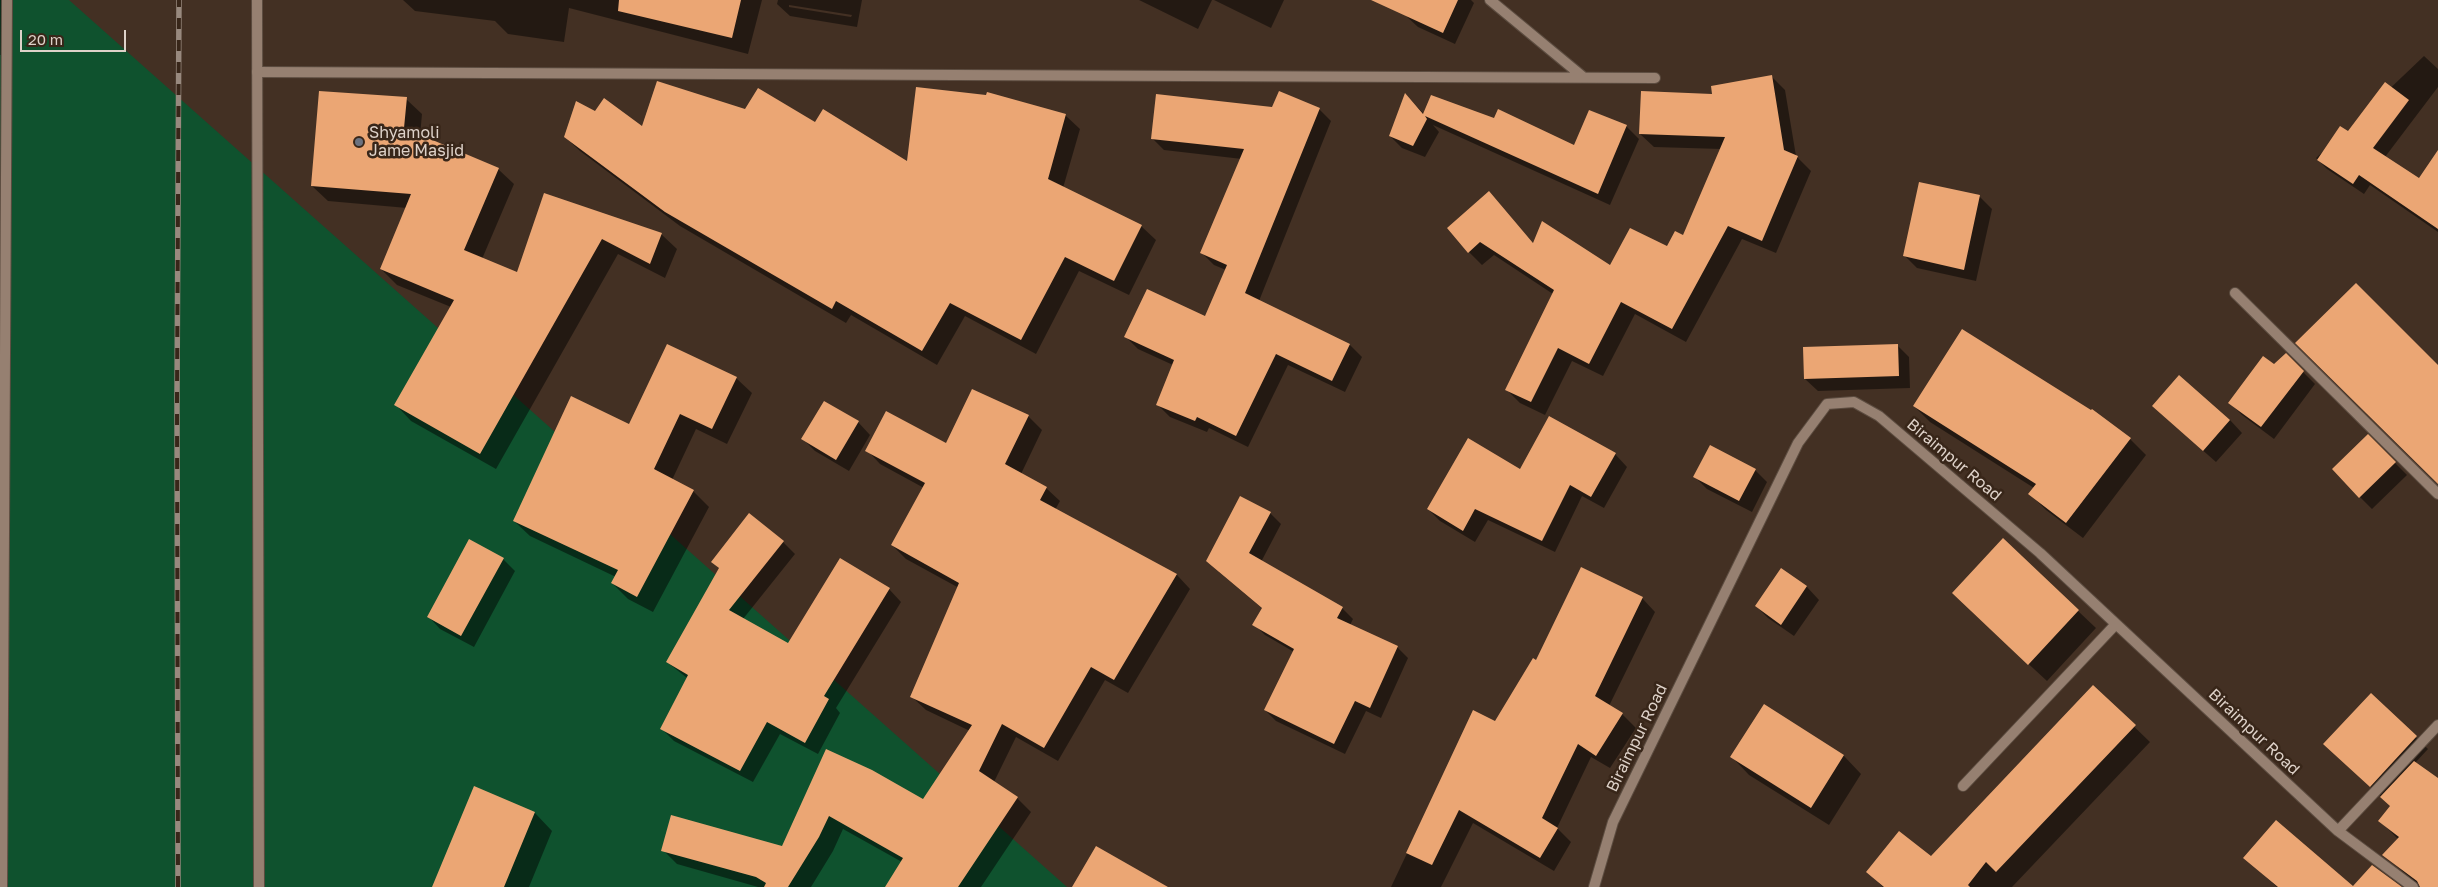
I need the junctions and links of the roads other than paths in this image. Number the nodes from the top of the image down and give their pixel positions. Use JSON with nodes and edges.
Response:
{"nodes":[{"id":1,"x":7,"y":0,"type":"edge"},
{"id":2,"x":256,"y":0,"type":"edge"},
{"id":3,"x":1490,"y":0,"type":"edge"},
{"id":4,"x":257,"y":72,"type":"junction"},
{"id":5,"x":1582,"y":76,"type":"junction"},
{"id":6,"x":1655,"y":78,"type":"dead end"},
{"id":7,"x":3,"y":88,"type":"edge"},
{"id":8,"x":2236,"y":294,"type":"dead end"},
{"id":9,"x":2438,"y":494,"type":"edge"},
{"id":10,"x":2116,"y":624,"type":"junction"},
{"id":11,"x":2438,"y":725,"type":"edge"},
{"id":12,"x":1963,"y":786,"type":"dead end"},
{"id":13,"x":2338,"y":831,"type":"junction"},
{"id":14,"x":2,"y":887,"type":"edge"},
{"id":15,"x":259,"y":887,"type":"edge"},
{"id":16,"x":1594,"y":887,"type":"edge"},
{"id":17,"x":2413,"y":887,"type":"edge"}],
"edges":[{"from":1,"to":7,"type":"street"},
{"from":2,"to":4,"type":"street"},
{"from":3,"to":5,"type":"street"},
{"from":4,"to":5,"type":"street"},
{"from":4,"to":15,"type":"street"},
{"from":5,"to":6,"type":"street"},
{"from":7,"to":14,"type":"street"},
{"from":8,"to":9,"type":"street"},
{"from":10,"to":12,"type":"street"},
{"from":10,"to":13,"type":"street","name":"Biraimpur Road"},
{"from":10,"to":16,"type":"street","name":"Biraimpur Road"},
{"from":11,"to":13,"type":"street"},
{"from":13,"to":17,"type":"street","name":"Biraimpur Road"}]}
